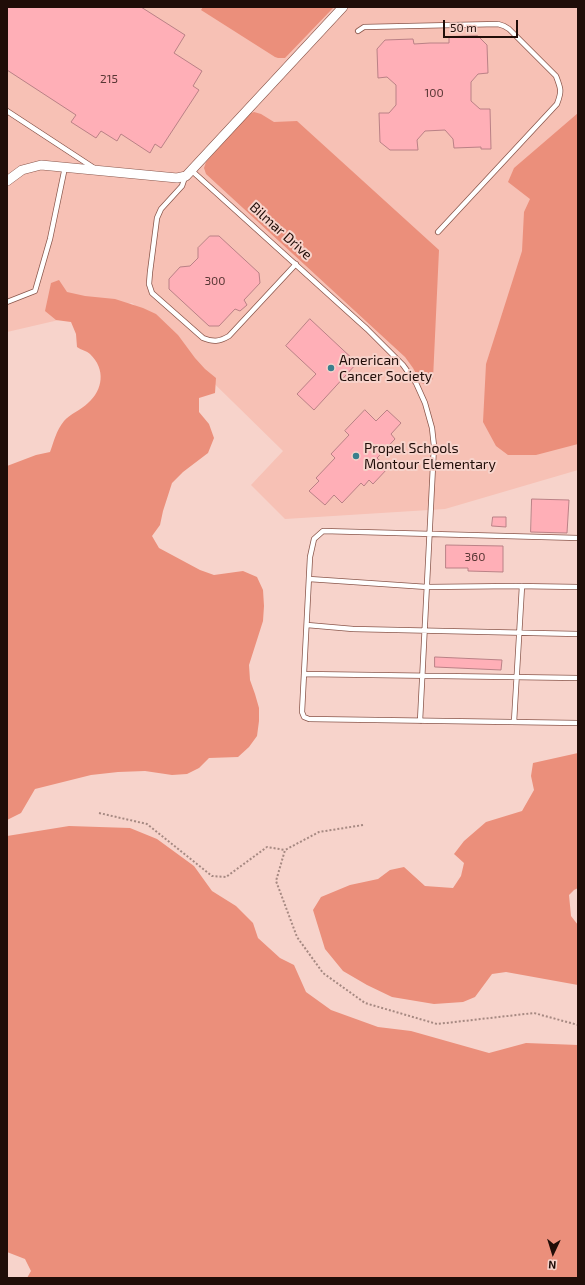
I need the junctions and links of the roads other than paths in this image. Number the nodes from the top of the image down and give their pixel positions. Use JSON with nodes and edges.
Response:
{"nodes":[{"id":1,"x":342,"y":8,"type":"edge"},
{"id":2,"x":358,"y":31,"type":"dead end"},
{"id":3,"x":7,"y":111,"type":"edge"},
{"id":4,"x":65,"y":167,"type":"junction"},
{"id":5,"x":97,"y":170,"type":"junction"},
{"id":6,"x":188,"y":173,"type":"junction"},
{"id":7,"x":7,"y":181,"type":"edge"},
{"id":8,"x":438,"y":232,"type":"dead end"},
{"id":9,"x":296,"y":264,"type":"junction"},
{"id":10,"x":7,"y":302,"type":"edge"},
{"id":11,"x":430,"y":534,"type":"junction"},
{"id":12,"x":578,"y":538,"type":"edge"},
{"id":13,"x":309,"y":579,"type":"junction"},
{"id":14,"x":522,"y":586,"type":"junction"},
{"id":15,"x":427,"y":587,"type":"junction"},
{"id":16,"x":578,"y":587,"type":"edge"},
{"id":17,"x":307,"y":625,"type":"junction"},
{"id":18,"x":425,"y":631,"type":"junction"},
{"id":19,"x":519,"y":633,"type":"junction"},
{"id":20,"x":578,"y":634,"type":"edge"},
{"id":21,"x":304,"y":674,"type":"junction"},
{"id":22,"x":422,"y":676,"type":"junction"},
{"id":23,"x":516,"y":677,"type":"junction"},
{"id":24,"x":578,"y":678,"type":"edge"},
{"id":25,"x":420,"y":721,"type":"junction"},
{"id":26,"x":514,"y":722,"type":"junction"},
{"id":27,"x":578,"y":723,"type":"edge"}],
"edges":[{"from":1,"to":6,"type":"street"},
{"from":2,"to":8,"type":"lane"},
{"from":3,"to":5,"type":"lane"},
{"from":4,"to":5,"type":"street"},
{"from":4,"to":7,"type":"street"},
{"from":4,"to":10,"type":"lane"},
{"from":5,"to":6,"type":"street"},
{"from":6,"to":9,"type":"lane","name":"Bilmar Drive"},
{"from":6,"to":9,"type":"lane"},
{"from":9,"to":11,"type":"lane","name":"Bilmar Drive"},
{"from":11,"to":12,"type":"lane"},
{"from":11,"to":13,"type":"lane"},
{"from":11,"to":15,"type":"lane","name":"Bilmar Drive"},
{"from":13,"to":15,"type":"lane"},
{"from":13,"to":17,"type":"lane"},
{"from":14,"to":15,"type":"lane"},
{"from":14,"to":16,"type":"lane"},
{"from":14,"to":19,"type":"lane"},
{"from":15,"to":18,"type":"lane","name":"Bilmar Drive"},
{"from":17,"to":18,"type":"lane"},
{"from":17,"to":21,"type":"lane"},
{"from":18,"to":19,"type":"lane"},
{"from":18,"to":22,"type":"lane","name":"Bilmar Drive"},
{"from":19,"to":20,"type":"lane"},
{"from":19,"to":23,"type":"lane"},
{"from":21,"to":22,"type":"lane"},
{"from":21,"to":25,"type":"lane"},
{"from":22,"to":23,"type":"lane"},
{"from":22,"to":25,"type":"lane","name":"Bilmar Drive"},
{"from":23,"to":24,"type":"lane"},
{"from":23,"to":26,"type":"lane"},
{"from":25,"to":26,"type":"lane"},
{"from":26,"to":27,"type":"lane"}]}
